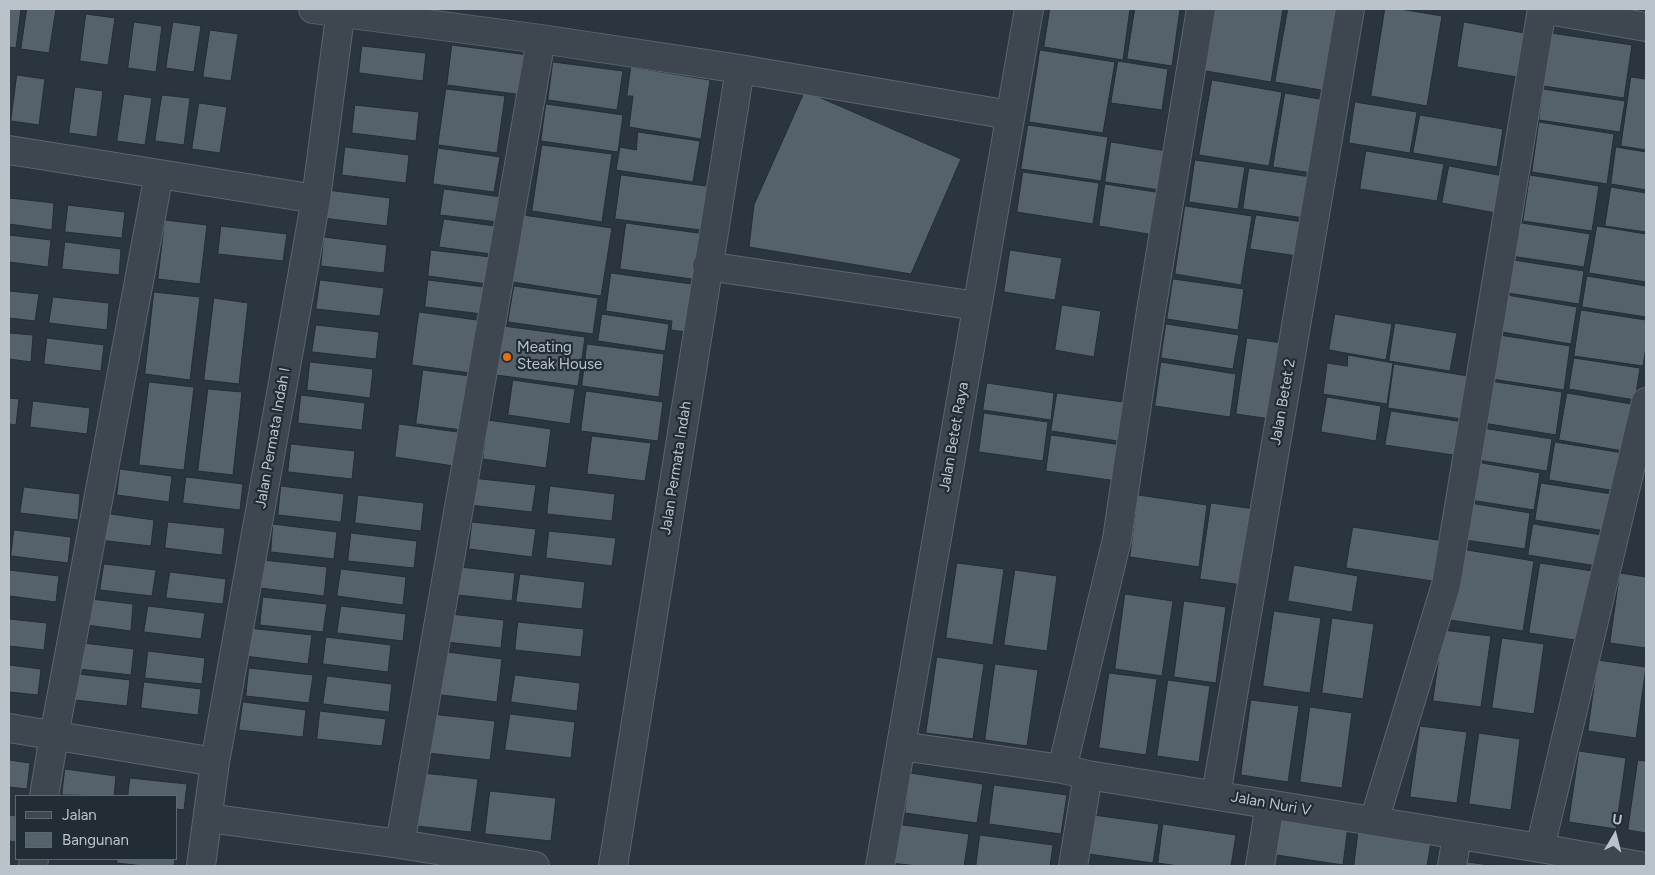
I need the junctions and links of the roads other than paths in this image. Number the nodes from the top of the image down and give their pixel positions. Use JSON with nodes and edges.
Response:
{"nodes":[{"id":1,"x":313,"y":9,"type":"edge"},
{"id":2,"x":1029,"y":9,"type":"edge"},
{"id":3,"x":1201,"y":9,"type":"edge"},
{"id":4,"x":1350,"y":9,"type":"edge"},
{"id":5,"x":1542,"y":9,"type":"edge"},
{"id":6,"x":341,"y":11,"type":"edge"},
{"id":7,"x":1646,"y":27,"type":"edge"},
{"id":8,"x":541,"y":39,"type":"junction"},
{"id":9,"x":740,"y":70,"type":"junction"},
{"id":10,"x":1010,"y":115,"type":"junction"},
{"id":11,"x":9,"y":150,"type":"edge"},
{"id":12,"x":159,"y":174,"type":"junction"},
{"id":13,"x":316,"y":199,"type":"junction"},
{"id":14,"x":707,"y":266,"type":"junction"},
{"id":15,"x":977,"y":306,"type":"junction"},
{"id":16,"x":1646,"y":402,"type":"edge"},
{"id":17,"x":9,"y":728,"type":"edge"},
{"id":18,"x":54,"y":736,"type":"junction"},
{"id":19,"x":901,"y":746,"type":"junction"},
{"id":20,"x":215,"y":762,"type":"junction"},
{"id":21,"x":1062,"y":770,"type":"junction"},
{"id":22,"x":1088,"y":775,"type":"junction"},
{"id":23,"x":44,"y":795,"type":"edge"},
{"id":24,"x":1216,"y":795,"type":"junction"},
{"id":25,"x":1270,"y":804,"type":"junction"},
{"id":26,"x":208,"y":818,"type":"junction"},
{"id":27,"x":1374,"y":821,"type":"junction"},
{"id":28,"x":1457,"y":836,"type":"junction"},
{"id":29,"x":400,"y":844,"type":"junction"},
{"id":30,"x":1540,"y":848,"type":"junction"},
{"id":31,"x":201,"y":866,"type":"edge"},
{"id":32,"x":535,"y":866,"type":"edge"},
{"id":33,"x":613,"y":866,"type":"edge"},
{"id":34,"x":880,"y":866,"type":"edge"},
{"id":35,"x":1073,"y":866,"type":"edge"},
{"id":36,"x":1260,"y":866,"type":"edge"},
{"id":37,"x":1452,"y":866,"type":"edge"},
{"id":38,"x":1638,"y":866,"type":"edge"}],
"edges":[{"from":1,"to":6,"type":"street"},
{"from":2,"to":10,"type":"street","name":"Jalan Betet Raya"},
{"from":3,"to":21,"type":"street"},
{"from":4,"to":24,"type":"street","name":"Jalan Betet 2"},
{"from":5,"to":7,"type":"street"},
{"from":5,"to":27,"type":"street"},
{"from":6,"to":8,"type":"street"},
{"from":6,"to":13,"type":"street","name":"Jalan Permata Indah I"},
{"from":8,"to":9,"type":"street"},
{"from":8,"to":29,"type":"street"},
{"from":9,"to":10,"type":"street"},
{"from":9,"to":14,"type":"street","name":"Jalan Permata Indah"},
{"from":10,"to":15,"type":"street","name":"Jalan Betet Raya"},
{"from":11,"to":12,"type":"street"},
{"from":12,"to":13,"type":"street"},
{"from":12,"to":18,"type":"street"},
{"from":13,"to":20,"type":"street","name":"Jalan Permata Indah I"},
{"from":14,"to":15,"type":"street"},
{"from":14,"to":33,"type":"street","name":"Jalan Permata Indah"},
{"from":15,"to":19,"type":"street","name":"Jalan Betet Raya"},
{"from":16,"to":30,"type":"street"},
{"from":17,"to":18,"type":"street"},
{"from":18,"to":20,"type":"street"},
{"from":18,"to":23,"type":"street"},
{"from":19,"to":21,"type":"street","name":"Jalan Nuri V"},
{"from":19,"to":34,"type":"street","name":"Jalan Betet Raya"},
{"from":20,"to":26,"type":"street","name":"Jalan Permata Indah I"},
{"from":21,"to":22,"type":"street","name":"Jalan Nuri V"},
{"from":22,"to":24,"type":"street","name":"Jalan Nuri V"},
{"from":22,"to":35,"type":"street"},
{"from":24,"to":25,"type":"street","name":"Jalan Nuri V"},
{"from":25,"to":27,"type":"street","name":"Jalan Nuri V"},
{"from":25,"to":36,"type":"street"},
{"from":26,"to":29,"type":"street"},
{"from":26,"to":31,"type":"street","name":"Jalan Permata Indah I"},
{"from":27,"to":28,"type":"street","name":"Jalan Nuri V"},
{"from":28,"to":30,"type":"street","name":"Jalan Nuri V"},
{"from":28,"to":37,"type":"street"},
{"from":29,"to":32,"type":"street"},
{"from":30,"to":38,"type":"street","name":"Jalan Nuri V"}]}
